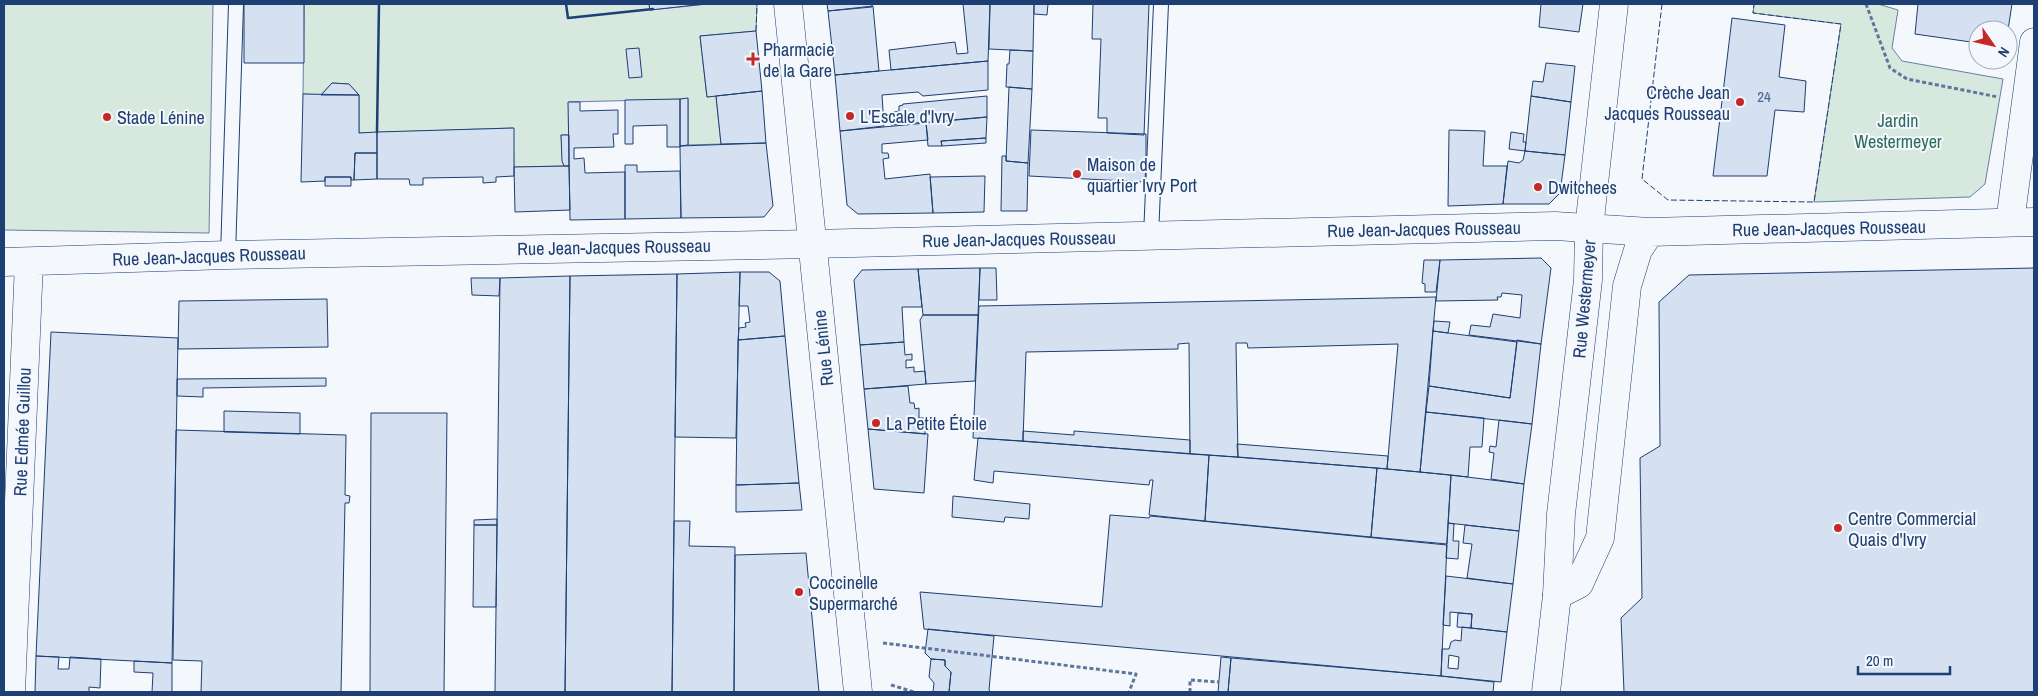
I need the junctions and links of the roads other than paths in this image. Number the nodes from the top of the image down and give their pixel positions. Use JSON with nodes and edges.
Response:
{"nodes":[{"id":1,"x":236,"y":4,"type":"edge"},
{"id":2,"x":788,"y":4,"type":"edge"},
{"id":3,"x":1161,"y":4,"type":"edge"},
{"id":4,"x":1614,"y":4,"type":"edge"},
{"id":5,"x":2034,"y":42,"type":"edge"},
{"id":6,"x":2022,"y":222,"type":"edge"},
{"id":7,"x":1590,"y":228,"type":"junction"},
{"id":8,"x":1650,"y":232,"type":"junction"},
{"id":9,"x":1151,"y":236,"type":"junction"},
{"id":10,"x":812,"y":244,"type":"junction"},
{"id":11,"x":228,"y":255,"type":"junction"},
{"id":12,"x":16,"y":262,"type":"edge"},
{"id":13,"x":1557,"y":595,"type":"junction"},
{"id":14,"x":11,"y":692,"type":"edge"},
{"id":15,"x":858,"y":692,"type":"edge"},
{"id":16,"x":1546,"y":692,"type":"edge"}],
"edges":[{"from":1,"to":11,"type":"lane"},
{"from":2,"to":10,"type":"street","name":"Rue Lénine"},
{"from":3,"to":9,"type":"lane"},
{"from":4,"to":7,"type":"street","name":"Rue Westermeyer"},
{"from":5,"to":6,"type":"street"},
{"from":6,"to":8,"type":"street","name":"Rue Jean-Jacques Rousseau"},
{"from":7,"to":8,"type":"street","name":"Rue Jean-Jacques Rousseau"},
{"from":7,"to":9,"type":"street","name":"Rue Jean-Jacques Rousseau"},
{"from":7,"to":13,"type":"street","name":"Rue Westermeyer"},
{"from":8,"to":13,"type":"street"},
{"from":9,"to":10,"type":"street","name":"Rue Jean-Jacques Rousseau"},
{"from":10,"to":11,"type":"street","name":"Rue Jean-Jacques Rousseau"},
{"from":10,"to":15,"type":"street","name":"Rue Lénine"},
{"from":11,"to":12,"type":"street","name":"Rue Jean-Jacques Rousseau"},
{"from":12,"to":14,"type":"street","name":"Rue Edmée Guillou"},
{"from":13,"to":16,"type":"street","name":"Rue Westermeyer"}]}
